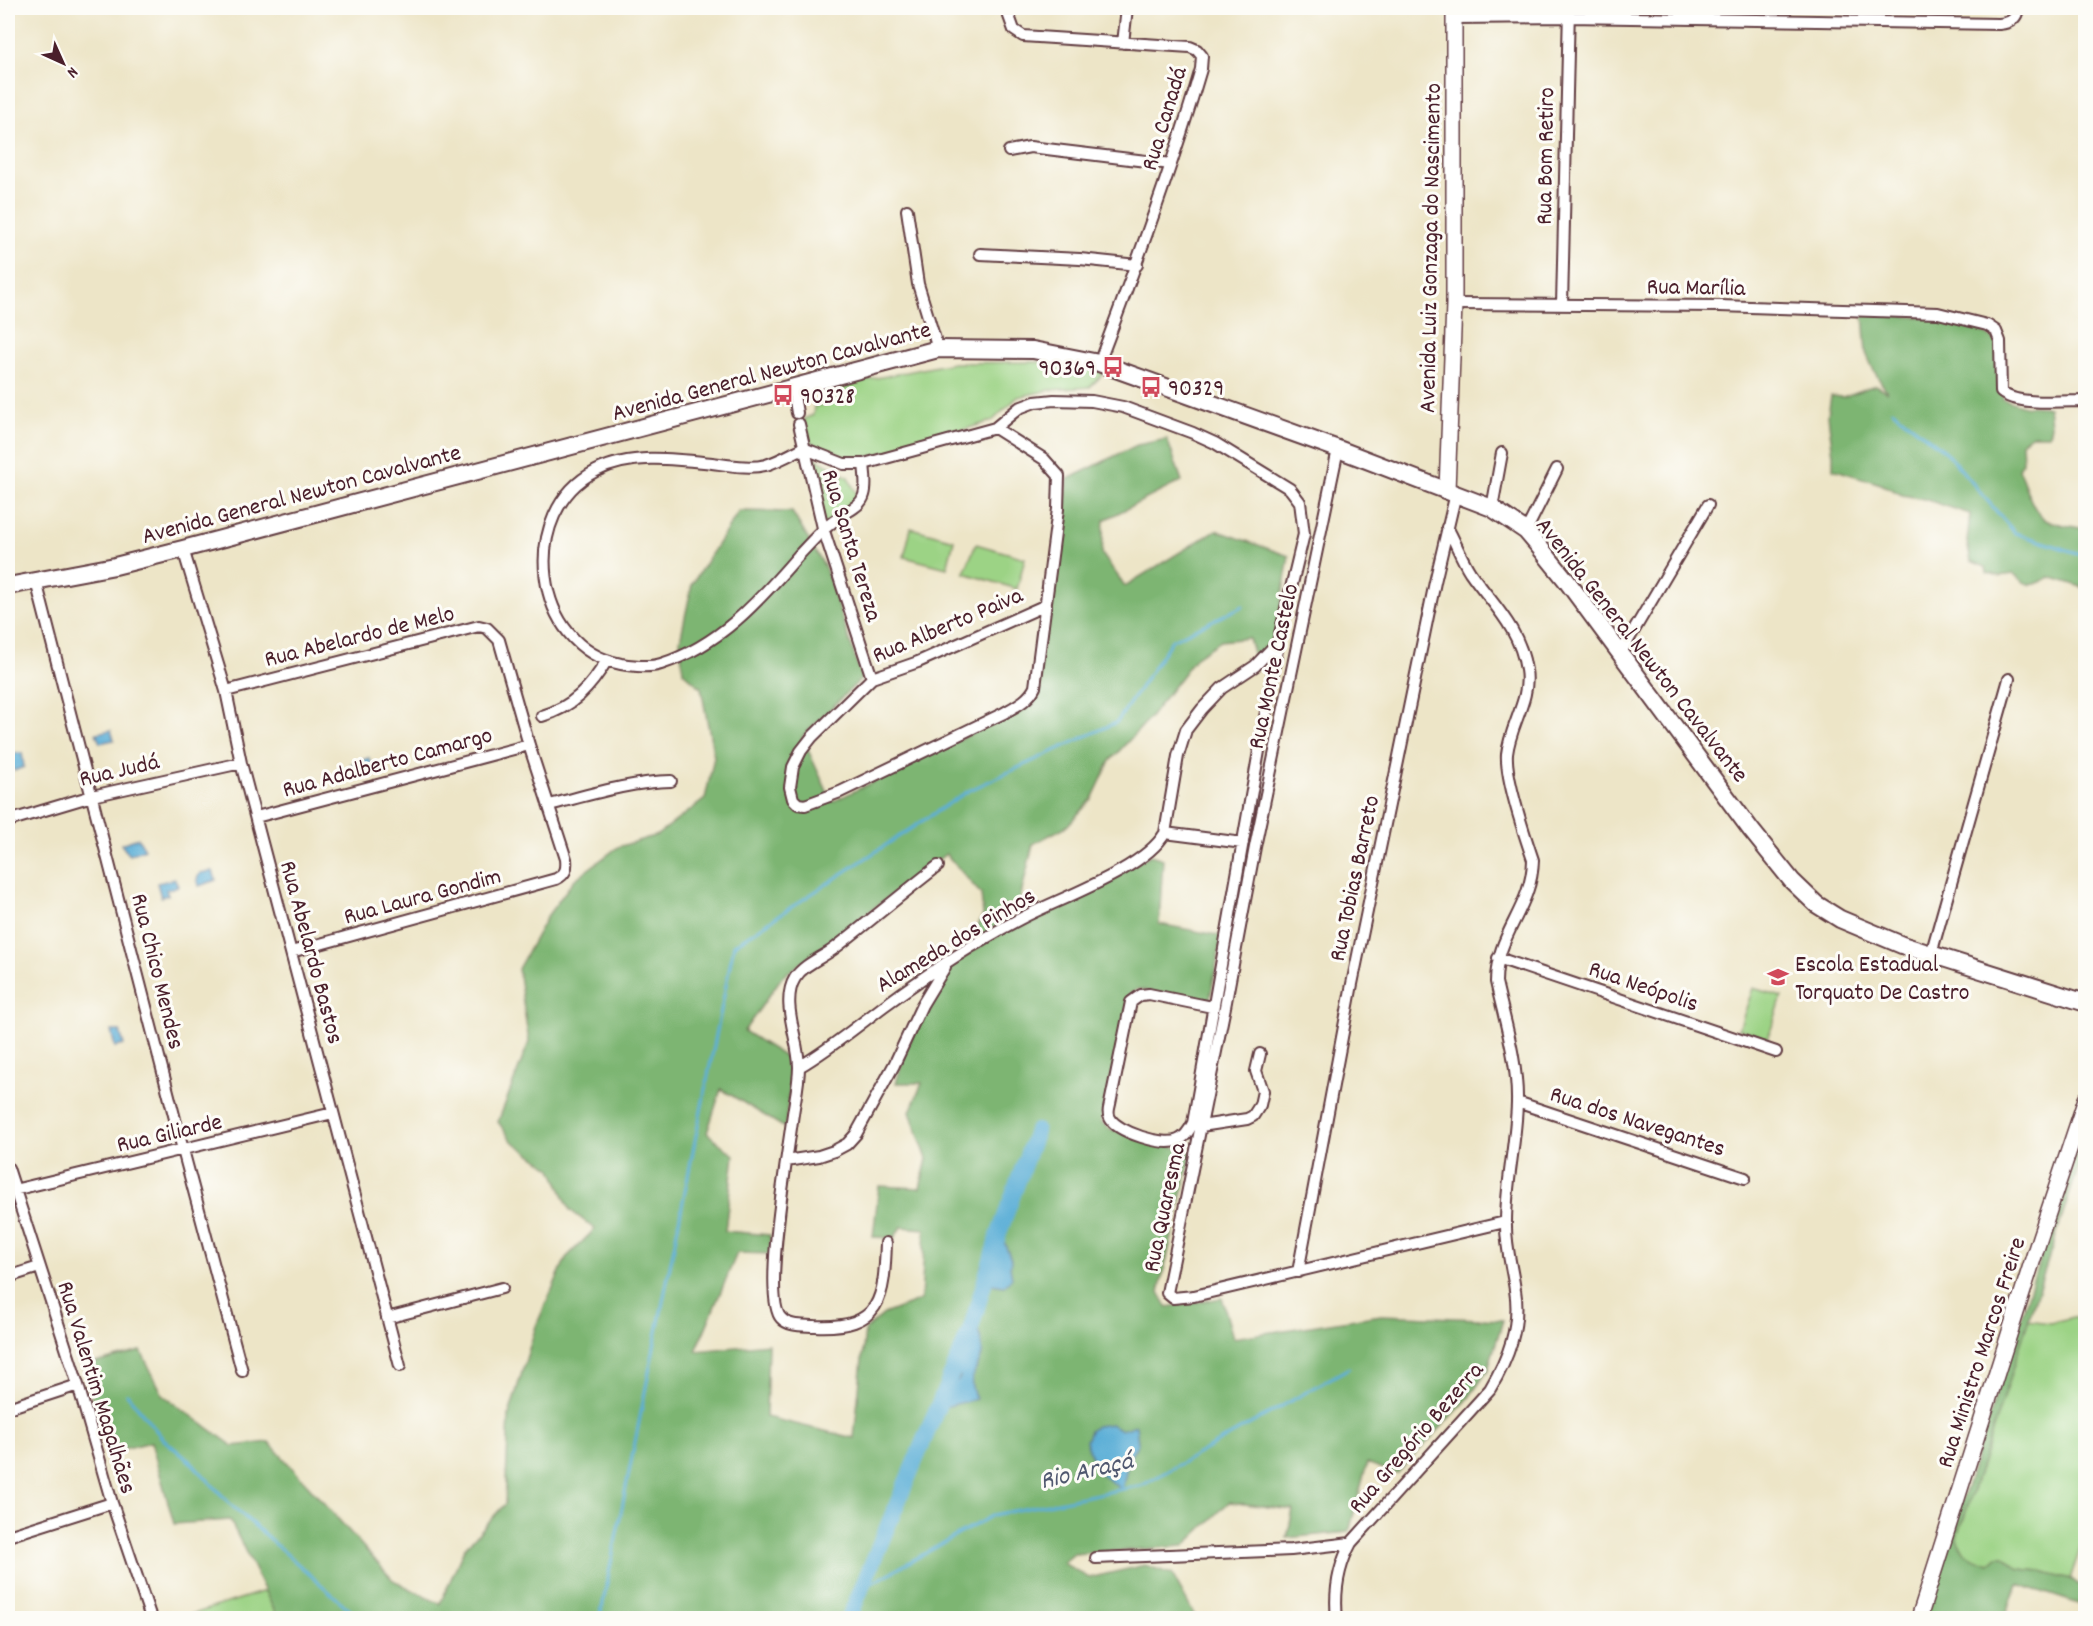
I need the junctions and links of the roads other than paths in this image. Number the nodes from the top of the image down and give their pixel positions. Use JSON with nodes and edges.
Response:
{"nodes":[{"id":1,"x":1006,"y":8,"type":"edge"},
{"id":2,"x":1127,"y":8,"type":"edge"},
{"id":3,"x":2018,"y":8,"type":"edge"},
{"id":4,"x":1569,"y":12,"type":"edge"},
{"id":5,"x":1454,"y":13,"type":"edge"},
{"id":6,"x":1123,"y":43,"type":"junction"},
{"id":7,"x":1010,"y":151,"type":"dead end"},
{"id":8,"x":1171,"y":164,"type":"junction"},
{"id":9,"x":907,"y":210,"type":"dead end"},
{"id":10,"x":980,"y":254,"type":"dead end"},
{"id":11,"x":1137,"y":265,"type":"junction"},
{"id":12,"x":1454,"y":304,"type":"junction"},
{"id":13,"x":1562,"y":305,"type":"junction"},
{"id":14,"x":938,"y":349,"type":"junction"},
{"id":15,"x":1100,"y":363,"type":"junction"},
{"id":16,"x":793,"y":389,"type":"junction"},
{"id":17,"x":2085,"y":401,"type":"edge"},
{"id":18,"x":995,"y":428,"type":"junction"},
{"id":19,"x":803,"y":448,"type":"junction"},
{"id":20,"x":1338,"y":449,"type":"junction"},
{"id":21,"x":1502,"y":453,"type":"dead end"},
{"id":22,"x":864,"y":464,"type":"junction"},
{"id":23,"x":1557,"y":469,"type":"dead end"},
{"id":24,"x":1452,"y":492,"type":"junction"},
{"id":25,"x":1708,"y":505,"type":"dead end"},
{"id":26,"x":1492,"y":508,"type":"junction"},
{"id":27,"x":1447,"y":527,"type":"junction"},
{"id":28,"x":823,"y":528,"type":"junction"},
{"id":29,"x":1526,"y":531,"type":"junction"},
{"id":30,"x":183,"y":549,"type":"junction"},
{"id":31,"x":36,"y":581,"type":"junction"},
{"id":32,"x":8,"y":586,"type":"edge"},
{"id":33,"x":1046,"y":605,"type":"junction"},
{"id":34,"x":1278,"y":642,"type":"junction"},
{"id":35,"x":1620,"y":654,"type":"junction"},
{"id":36,"x":607,"y":660,"type":"junction"},
{"id":37,"x":872,"y":678,"type":"junction"},
{"id":38,"x":2009,"y":678,"type":"dead end"},
{"id":39,"x":226,"y":691,"type":"junction"},
{"id":40,"x":542,"y":716,"type":"dead end"},
{"id":41,"x":529,"y":745,"type":"junction"},
{"id":42,"x":241,"y":763,"type":"junction"},
{"id":43,"x":671,"y":781,"type":"dead end"},
{"id":44,"x":92,"y":795,"type":"junction"},
{"id":45,"x":549,"y":805,"type":"junction"},
{"id":46,"x":256,"y":817,"type":"junction"},
{"id":47,"x":8,"y":821,"type":"edge"},
{"id":48,"x":1165,"y":833,"type":"junction"},
{"id":49,"x":1243,"y":843,"type":"junction"},
{"id":50,"x":938,"y":866,"type":"dead end"},
{"id":51,"x":1247,"y":893,"type":"joint"},
{"id":52,"x":291,"y":952,"type":"junction"},
{"id":53,"x":1930,"y":954,"type":"junction"},
{"id":54,"x":1498,"y":958,"type":"junction"},
{"id":55,"x":946,"y":964,"type":"junction"},
{"id":56,"x":2079,"y":1000,"type":"edge"},
{"id":57,"x":1212,"y":1007,"type":"junction"},
{"id":58,"x":2085,"y":1015,"type":"edge"},
{"id":59,"x":1776,"y":1052,"type":"dead end"},
{"id":60,"x":1260,"y":1054,"type":"dead end"},
{"id":61,"x":799,"y":1067,"type":"junction"},
{"id":62,"x":2085,"y":1099,"type":"edge"},
{"id":63,"x":1517,"y":1102,"type":"junction"},
{"id":64,"x":333,"y":1113,"type":"junction"},
{"id":65,"x":1201,"y":1126,"type":"junction"},
{"id":66,"x":183,"y":1150,"type":"junction"},
{"id":67,"x":786,"y":1161,"type":"junction"},
{"id":68,"x":8,"y":1168,"type":"edge"},
{"id":69,"x":1745,"y":1178,"type":"dead end"},
{"id":70,"x":14,"y":1190,"type":"junction"},
{"id":71,"x":1505,"y":1222,"type":"junction"},
{"id":72,"x":886,"y":1243,"type":"dead end"},
{"id":73,"x":39,"y":1268,"type":"junction"},
{"id":74,"x":1298,"y":1272,"type":"junction"},
{"id":75,"x":8,"y":1277,"type":"edge"},
{"id":76,"x":502,"y":1288,"type":"dead end"},
{"id":77,"x":387,"y":1318,"type":"junction"},
{"id":78,"x":400,"y":1365,"type":"dead end"},
{"id":79,"x":242,"y":1371,"type":"dead end"},
{"id":80,"x":78,"y":1385,"type":"junction"},
{"id":81,"x":8,"y":1408,"type":"edge"},
{"id":82,"x":112,"y":1503,"type":"junction"},
{"id":83,"x":8,"y":1536,"type":"edge"},
{"id":84,"x":1351,"y":1543,"type":"junction"},
{"id":85,"x":1096,"y":1558,"type":"dead end"},
{"id":86,"x":151,"y":1618,"type":"edge"},
{"id":87,"x":1337,"y":1618,"type":"edge"},
{"id":88,"x":1919,"y":1618,"type":"edge"}],
"edges":[{"from":1,"to":6,"type":"street","name":"Rua Canadá"},
{"from":2,"to":6,"type":"street"},
{"from":3,"to":4,"type":"street"},
{"from":4,"to":5,"type":"street"},
{"from":4,"to":13,"type":"street","name":"Rua Bom Retiro"},
{"from":5,"to":12,"type":"main road","name":"Avenida Luiz Gonzaga do Nascimento"},
{"from":6,"to":8,"type":"street","name":"Rua Canadá"},
{"from":7,"to":8,"type":"street"},
{"from":8,"to":11,"type":"street","name":"Rua Canadá"},
{"from":9,"to":14,"type":"street"},
{"from":10,"to":11,"type":"street"},
{"from":11,"to":15,"type":"street","name":"Rua Canadá"},
{"from":12,"to":13,"type":"street","name":"Rua Marília"},
{"from":12,"to":24,"type":"main road","name":"Avenida Luiz Gonzaga do Nascimento"},
{"from":13,"to":17,"type":"street","name":"Rua Marília"},
{"from":14,"to":15,"type":"main road","name":"Avenida General Newton Cavalvante"},
{"from":14,"to":16,"type":"main road","name":"Avenida General Newton Cavalvante"},
{"from":15,"to":20,"type":"main road","name":"Avenida General Newton Cavalvante"},
{"from":16,"to":19,"type":"street","name":"Rua Santa Tereza"},
{"from":16,"to":30,"type":"main road","name":"Avenida General Newton Cavalvante"},
{"from":18,"to":22,"type":"street"},
{"from":18,"to":33,"type":"street"},
{"from":18,"to":34,"type":"street"},
{"from":19,"to":22,"type":"street"},
{"from":19,"to":28,"type":"street","name":"Rua Santa Tereza"},
{"from":19,"to":36,"type":"street"},
{"from":20,"to":24,"type":"main road","name":"Avenida General Newton Cavalvante"},
{"from":20,"to":51,"type":"street","name":"Rua Monte Castelo"},
{"from":21,"to":26,"type":"street"},
{"from":22,"to":28,"type":"street"},
{"from":23,"to":29,"type":"street"},
{"from":24,"to":26,"type":"main road","name":"Avenida General Newton Cavalvante"},
{"from":24,"to":27,"type":"street","name":"Rua Tobias Barreto"},
{"from":25,"to":35,"type":"street"},
{"from":26,"to":29,"type":"main road","name":"Avenida General Newton Cavalvante"},
{"from":27,"to":54,"type":"street","name":"Rua Gregório Bezerra"},
{"from":27,"to":74,"type":"street","name":"Rua Tobias Barreto"},
{"from":28,"to":36,"type":"street"},
{"from":28,"to":37,"type":"street","name":"Rua Santa Tereza"},
{"from":29,"to":35,"type":"main road","name":"Avenida General Newton Cavalvante"},
{"from":30,"to":31,"type":"main road","name":"Avenida General Newton Cavalvante"},
{"from":30,"to":39,"type":"street","name":"Rua Abelardo Bastos"},
{"from":31,"to":32,"type":"main road","name":"Avenida General Newton Cavalvante"},
{"from":31,"to":44,"type":"street","name":"Rua Chico Mendes"},
{"from":33,"to":37,"type":"street","name":"Rua Alberto Paiva"},
{"from":33,"to":37,"type":"street","name":"Rua Alberto Paiva"},
{"from":34,"to":48,"type":"street"},
{"from":34,"to":49,"type":"street"},
{"from":35,"to":53,"type":"main road","name":"Avenida General Newton Cavalvante"},
{"from":36,"to":40,"type":"street"},
{"from":38,"to":53,"type":"street"},
{"from":39,"to":41,"type":"street","name":"Rua Abelardo de Melo"},
{"from":39,"to":42,"type":"street","name":"Rua Abelardo Bastos"},
{"from":41,"to":45,"type":"street"},
{"from":41,"to":46,"type":"street","name":"Rua Adalberto Camargo"},
{"from":42,"to":44,"type":"street","name":"Rua Judá"},
{"from":42,"to":46,"type":"street","name":"Rua Abelardo Bastos"},
{"from":43,"to":45,"type":"street"},
{"from":44,"to":47,"type":"street","name":"Rua Judá"},
{"from":44,"to":66,"type":"street","name":"Rua Chico Mendes"},
{"from":45,"to":52,"type":"street","name":"Rua Laura Gondim"},
{"from":46,"to":52,"type":"street","name":"Rua Abelardo Bastos"},
{"from":48,"to":49,"type":"street"},
{"from":48,"to":55,"type":"street","name":"Alameda dos Pinhos"},
{"from":49,"to":57,"type":"street"},
{"from":50,"to":61,"type":"street"},
{"from":51,"to":65,"type":"street","name":"Rua Quaresma"},
{"from":52,"to":64,"type":"street","name":"Rua Abelardo Bastos"},
{"from":53,"to":56,"type":"main road","name":"Avenida General Newton Cavalvante"},
{"from":54,"to":59,"type":"street","name":"Rua Neópolis"},
{"from":54,"to":63,"type":"street","name":"Rua Gregório Bezerra"},
{"from":55,"to":61,"type":"street","name":"Alameda dos Pinhos"},
{"from":55,"to":67,"type":"street"},
{"from":56,"to":58,"type":"main road"},
{"from":57,"to":57,"type":"street"},
{"from":60,"to":65,"type":"street"},
{"from":61,"to":67,"type":"street"},
{"from":62,"to":88,"type":"main road","name":"Rua Ministro Marcos Freire"},
{"from":63,"to":69,"type":"street","name":"Rua dos Navegantes"},
{"from":63,"to":71,"type":"street","name":"Rua Gregório Bezerra"},
{"from":64,"to":66,"type":"street","name":"Rua Giliarde"},
{"from":64,"to":77,"type":"street","name":"Rua Abelardo Bastos"},
{"from":65,"to":74,"type":"street","name":"Rua Quaresma"},
{"from":66,"to":70,"type":"street","name":"Rua Giliarde"},
{"from":66,"to":79,"type":"street","name":"Rua Chico Mendes"},
{"from":67,"to":72,"type":"street"},
{"from":68,"to":70,"type":"street","name":"Rua Valentim Magalhães"},
{"from":70,"to":73,"type":"street","name":"Rua Valentim Magalhães"},
{"from":71,"to":74,"type":"street","name":"Rua Quaresma"},
{"from":71,"to":84,"type":"street","name":"Rua Gregório Bezerra"},
{"from":73,"to":75,"type":"street"},
{"from":73,"to":80,"type":"street","name":"Rua Valentim Magalhães"},
{"from":76,"to":77,"type":"street"},
{"from":77,"to":78,"type":"street","name":"Rua Abelardo Bastos"},
{"from":80,"to":81,"type":"street"},
{"from":80,"to":82,"type":"street","name":"Rua Valentim Magalhães"},
{"from":82,"to":83,"type":"street"},
{"from":82,"to":86,"type":"street","name":"Rua Valentim Magalhães"},
{"from":84,"to":85,"type":"street"},
{"from":84,"to":87,"type":"street","name":"Rua Gregório Bezerra"}]}
